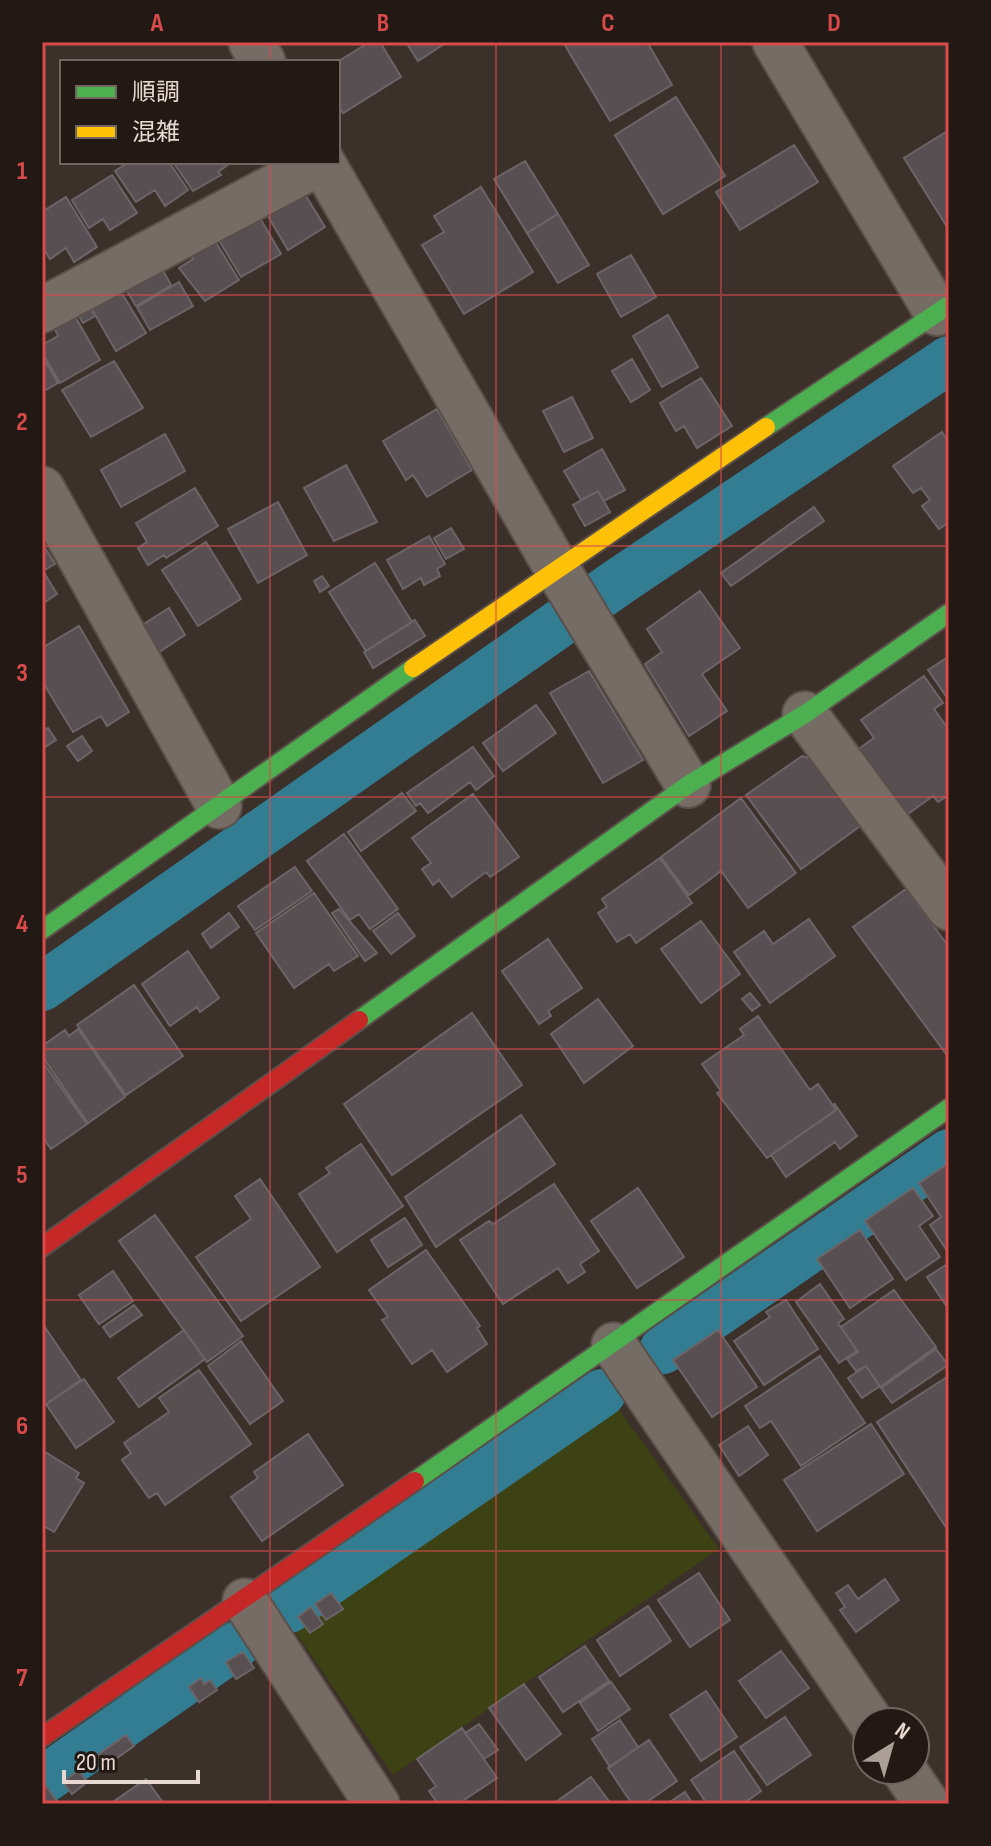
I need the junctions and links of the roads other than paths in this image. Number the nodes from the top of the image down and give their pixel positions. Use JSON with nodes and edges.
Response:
{"nodes":[{"id":1,"x":251,"y":42,"type":"edge"},
{"id":2,"x":775,"y":42,"type":"edge"},
{"id":3,"x":262,"y":60,"type":"edge"},
{"id":4,"x":317,"y":164,"type":"edge"},
{"id":5,"x":322,"y":164,"type":"edge"},
{"id":6,"x":943,"y":309,"type":"edge"},
{"id":7,"x":42,"y":310,"type":"edge"},
{"id":8,"x":42,"y":489,"type":"edge"},
{"id":9,"x":556,"y":567,"type":"junction"},
{"id":10,"x":949,"y":613,"type":"edge"},
{"id":11,"x":805,"y":714,"type":"junction"},
{"id":12,"x":688,"y":785,"type":"junction"},
{"id":13,"x":219,"y":806,"type":"junction"},
{"id":14,"x":949,"y":908,"type":"edge"},
{"id":15,"x":42,"y":930,"type":"edge"},
{"id":16,"x":949,"y":1108,"type":"edge"},
{"id":17,"x":42,"y":1247,"type":"edge"},
{"id":18,"x":614,"y":1345,"type":"junction"},
{"id":19,"x":245,"y":1601,"type":"junction"},
{"id":20,"x":860,"y":1706,"type":"edge"},
{"id":21,"x":42,"y":1737,"type":"edge"},
{"id":22,"x":915,"y":1786,"type":"edge"},
{"id":23,"x":377,"y":1804,"type":"edge"},
{"id":24,"x":927,"y":1804,"type":"edge"}],
"edges":[{"from":1,"to":3,"type":"street"},
{"from":2,"to":6,"type":"street"},
{"from":4,"to":7,"type":"street"},
{"from":5,"to":9,"type":"street"},
{"from":6,"to":9,"type":"street"},
{"from":8,"to":13,"type":"street"},
{"from":9,"to":12,"type":"street"},
{"from":9,"to":13,"type":"street"},
{"from":10,"to":11,"type":"street"},
{"from":11,"to":12,"type":"street"},
{"from":11,"to":14,"type":"street"},
{"from":12,"to":17,"type":"street"},
{"from":13,"to":15,"type":"street"},
{"from":16,"to":18,"type":"street"},
{"from":18,"to":19,"type":"street"},
{"from":18,"to":20,"type":"street"},
{"from":19,"to":21,"type":"street"},
{"from":19,"to":23,"type":"street"},
{"from":22,"to":24,"type":"street"}]}
